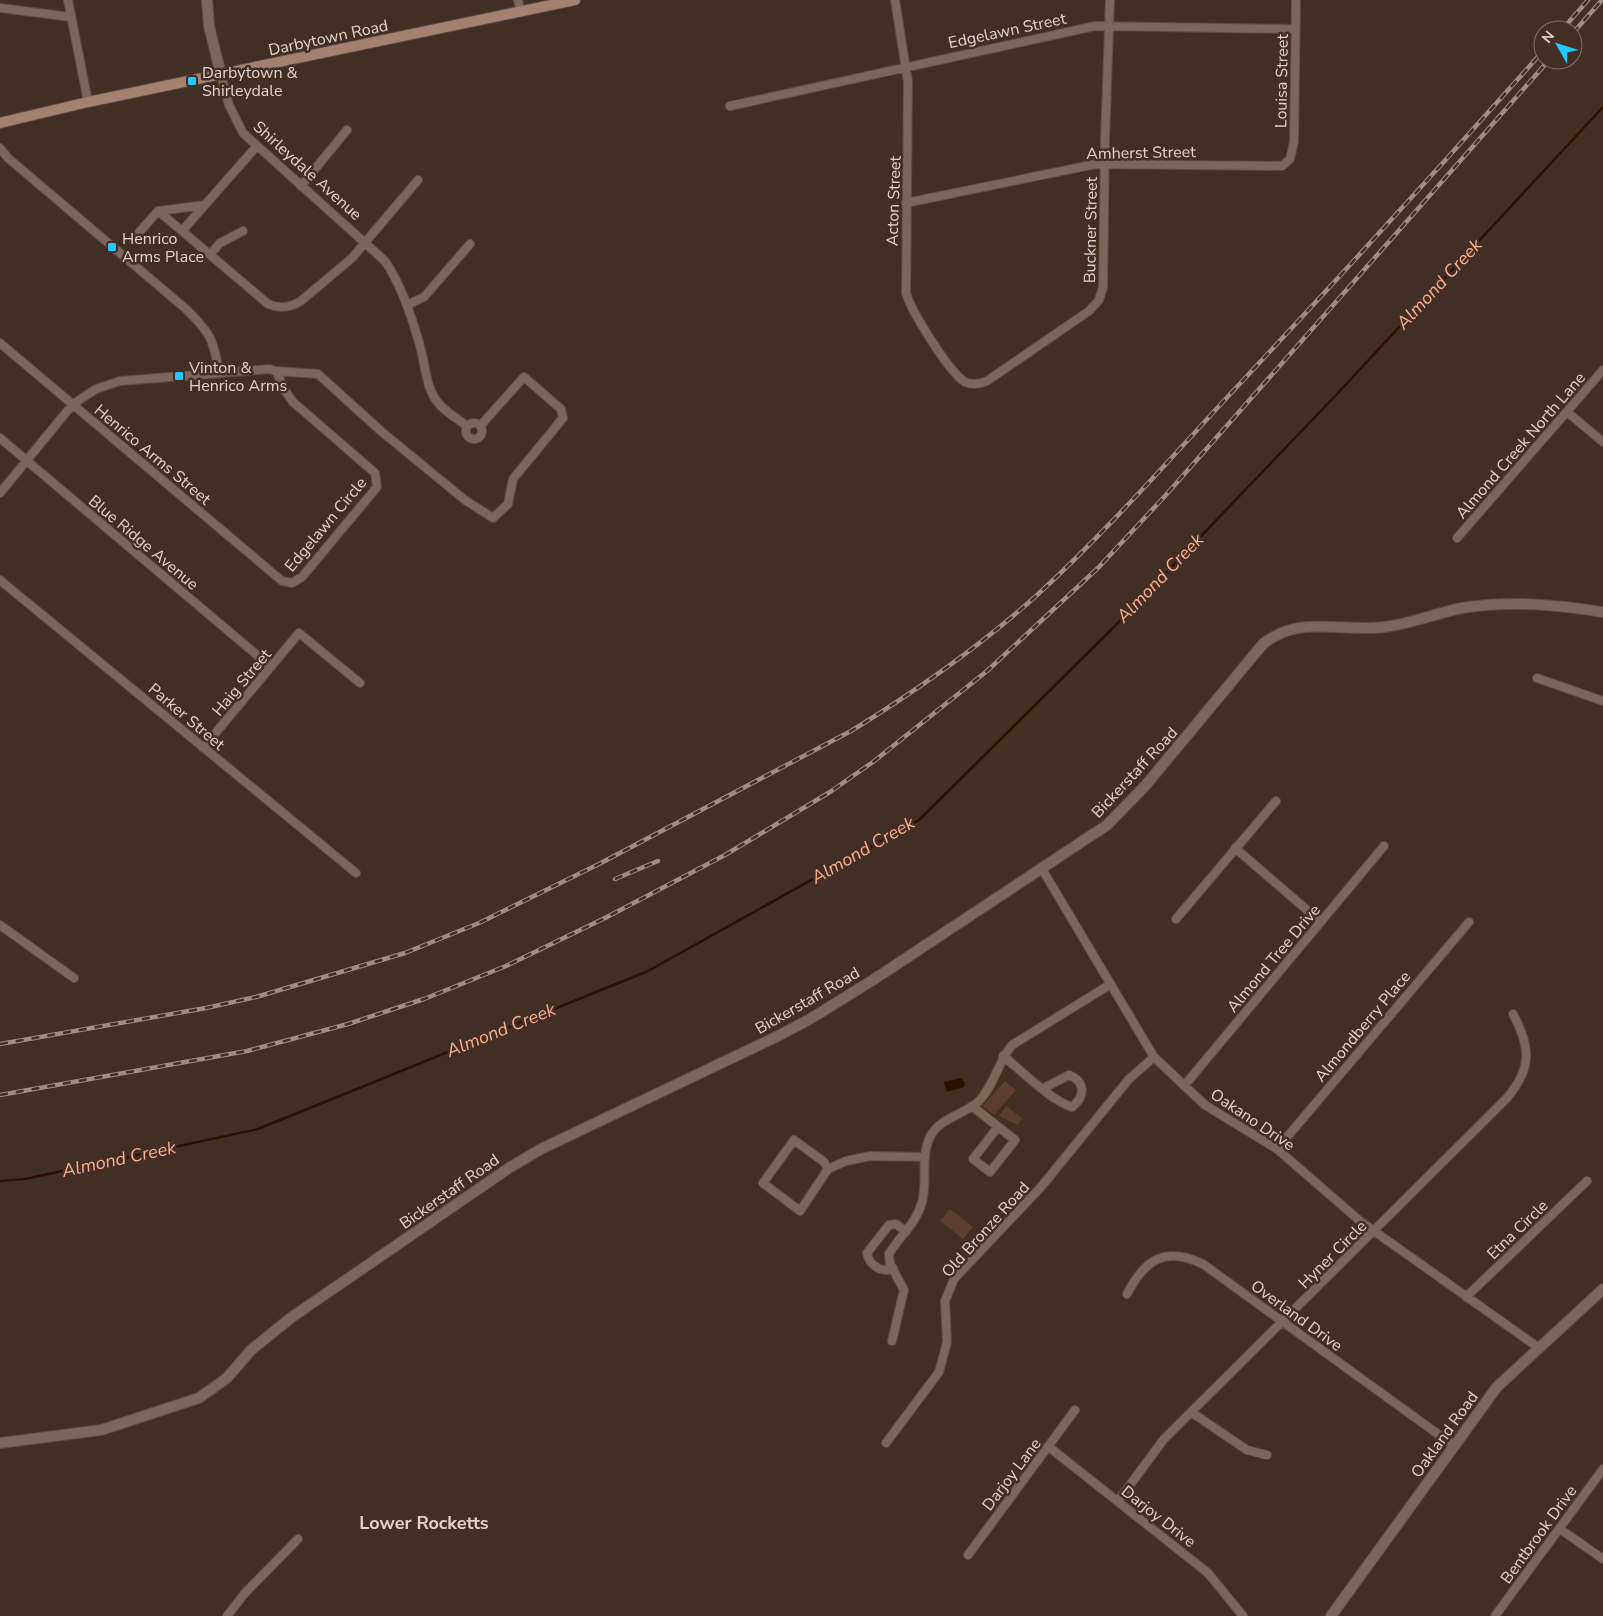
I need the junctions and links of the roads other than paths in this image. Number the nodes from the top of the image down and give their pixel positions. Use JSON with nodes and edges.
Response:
{"nodes":[{"id":1,"x":68,"y":0,"type":"edge"},
{"id":2,"x":207,"y":0,"type":"edge"},
{"id":3,"x":518,"y":0,"type":"edge"},
{"id":4,"x":575,"y":0,"type":"edge"},
{"id":5,"x":895,"y":0,"type":"edge"},
{"id":6,"x":1110,"y":0,"type":"edge"},
{"id":7,"x":1296,"y":0,"type":"edge"},
{"id":8,"x":0,"y":8,"type":"edge"},
{"id":9,"x":521,"y":12,"type":"junction"},
{"id":10,"x":71,"y":17,"type":"junction"},
{"id":11,"x":1109,"y":25,"type":"junction"},
{"id":12,"x":1296,"y":29,"type":"junction"},
{"id":13,"x":906,"y":66,"type":"junction"},
{"id":14,"x":221,"y":75,"type":"junction"},
{"id":15,"x":88,"y":102,"type":"junction"},
{"id":16,"x":730,"y":106,"type":"dead end"},
{"id":17,"x":0,"y":123,"type":"edge"},
{"id":18,"x":347,"y":130,"type":"dead end"},
{"id":19,"x":256,"y":147,"type":"junction"},
{"id":20,"x":0,"y":148,"type":"edge"},
{"id":21,"x":1288,"y":162,"type":"joint"},
{"id":22,"x":1104,"y":164,"type":"junction"},
{"id":23,"x":418,"y":180,"type":"dead end"},
{"id":24,"x":301,"y":186,"type":"junction"},
{"id":25,"x":906,"y":203,"type":"junction"},
{"id":26,"x":205,"y":205,"type":"junction"},
{"id":27,"x":158,"y":211,"type":"junction"},
{"id":28,"x":182,"y":231,"type":"junction"},
{"id":29,"x":243,"y":231,"type":"dead end"},
{"id":30,"x":136,"y":236,"type":"dead end"},
{"id":31,"x":366,"y":241,"type":"junction"},
{"id":32,"x":470,"y":244,"type":"dead end"},
{"id":33,"x":210,"y":255,"type":"junction"},
{"id":34,"x":407,"y":305,"type":"junction"},
{"id":35,"x":0,"y":343,"type":"edge"},
{"id":36,"x":1603,"y":370,"type":"edge"},
{"id":37,"x":276,"y":371,"type":"junction"},
{"id":38,"x":219,"y":372,"type":"junction"},
{"id":39,"x":967,"y":383,"type":"joint"},
{"id":40,"x":74,"y":405,"type":"junction"},
{"id":41,"x":1567,"y":412,"type":"junction"},
{"id":42,"x":481,"y":425,"type":"junction"},
{"id":43,"x":467,"y":426,"type":"junction"},
{"id":44,"x":0,"y":438,"type":"edge"},
{"id":45,"x":1603,"y":442,"type":"edge"},
{"id":46,"x":27,"y":461,"type":"junction"},
{"id":47,"x":0,"y":493,"type":"edge"},
{"id":48,"x":1457,"y":538,"type":"dead end"},
{"id":49,"x":0,"y":580,"type":"edge"},
{"id":50,"x":290,"y":583,"type":"joint"},
{"id":51,"x":1603,"y":612,"type":"edge"},
{"id":52,"x":271,"y":667,"type":"junction"},
{"id":53,"x":1537,"y":678,"type":"dead end"},
{"id":54,"x":360,"y":683,"type":"dead end"},
{"id":55,"x":1603,"y":701,"type":"edge"},
{"id":56,"x":203,"y":748,"type":"junction"},
{"id":57,"x":1276,"y":801,"type":"dead end"},
{"id":58,"x":1384,"y":846,"type":"dead end"},
{"id":59,"x":1235,"y":848,"type":"junction"},
{"id":60,"x":1042,"y":868,"type":"junction"},
{"id":61,"x":356,"y":874,"type":"dead end"},
{"id":62,"x":1176,"y":920,"type":"dead end"},
{"id":63,"x":1321,"y":922,"type":"junction"},
{"id":64,"x":1469,"y":922,"type":"dead end"},
{"id":65,"x":0,"y":925,"type":"edge"},
{"id":66,"x":74,"y":978,"type":"dead end"},
{"id":67,"x":1111,"y":984,"type":"junction"},
{"id":68,"x":1513,"y":1014,"type":"dead end"},
{"id":69,"x":1003,"y":1056,"type":"junction"},
{"id":70,"x":1154,"y":1057,"type":"junction"},
{"id":71,"x":1184,"y":1086,"type":"junction"},
{"id":72,"x":1044,"y":1088,"type":"junction"},
{"id":73,"x":972,"y":1106,"type":"junction"},
{"id":74,"x":998,"y":1127,"type":"junction"},
{"id":75,"x":1277,"y":1149,"type":"junction"},
{"id":76,"x":925,"y":1157,"type":"junction"},
{"id":77,"x":828,"y":1169,"type":"junction"},
{"id":78,"x":1587,"y":1181,"type":"dead end"},
{"id":79,"x":1374,"y":1230,"type":"junction"},
{"id":80,"x":906,"y":1232,"type":"junction"},
{"id":81,"x":893,"y":1268,"type":"junction"},
{"id":82,"x":1603,"y":1289,"type":"edge"},
{"id":83,"x":1127,"y":1294,"type":"dead end"},
{"id":84,"x":1466,"y":1297,"type":"junction"},
{"id":85,"x":1283,"y":1321,"type":"junction"},
{"id":86,"x":892,"y":1341,"type":"dead end"},
{"id":87,"x":1539,"y":1348,"type":"junction"},
{"id":88,"x":1075,"y":1410,"type":"dead end"},
{"id":89,"x":1191,"y":1412,"type":"junction"},
{"id":90,"x":0,"y":1443,"type":"edge"},
{"id":91,"x":886,"y":1443,"type":"dead end"},
{"id":92,"x":1453,"y":1445,"type":"junction"},
{"id":93,"x":1049,"y":1447,"type":"junction"},
{"id":94,"x":1267,"y":1455,"type":"dead end"},
{"id":95,"x":1603,"y":1469,"type":"edge"},
{"id":96,"x":1118,"y":1501,"type":"junction"},
{"id":97,"x":1560,"y":1529,"type":"junction"},
{"id":98,"x":298,"y":1539,"type":"dead end"},
{"id":99,"x":968,"y":1555,"type":"dead end"},
{"id":100,"x":1603,"y":1559,"type":"edge"},
{"id":101,"x":1333,"y":1615,"type":"edge"},
{"id":102,"x":227,"y":1616,"type":"edge"},
{"id":103,"x":1242,"y":1616,"type":"edge"},
{"id":104,"x":1495,"y":1616,"type":"edge"}],
"edges":[{"from":1,"to":10,"type":"street"},
{"from":2,"to":14,"type":"street","name":"Shirleydale Avenue"},
{"from":3,"to":9,"type":"street"},
{"from":4,"to":9,"type":"main road","name":"Darbytown Road"},
{"from":5,"to":13,"type":"street","name":"Acton Street"},
{"from":6,"to":11,"type":"street","name":"Buckner Street"},
{"from":7,"to":12,"type":"street","name":"Louisa Street"},
{"from":8,"to":10,"type":"street"},
{"from":9,"to":14,"type":"main road","name":"Darbytown Road"},
{"from":10,"to":15,"type":"street"},
{"from":11,"to":12,"type":"street","name":"Edgelawn Street"},
{"from":11,"to":13,"type":"street","name":"Edgelawn Street"},
{"from":11,"to":22,"type":"street","name":"Buckner Street"},
{"from":12,"to":21,"type":"street","name":"Louisa Street"},
{"from":13,"to":16,"type":"street","name":"Edgelawn Street"},
{"from":13,"to":25,"type":"street","name":"Acton Street"},
{"from":14,"to":15,"type":"main road","name":"Darbytown Road"},
{"from":14,"to":19,"type":"street","name":"Shirleydale Avenue"},
{"from":15,"to":17,"type":"main road","name":"Darbytown Road"},
{"from":18,"to":24,"type":"street"},
{"from":19,"to":24,"type":"street","name":"Shirleydale Avenue"},
{"from":19,"to":26,"type":"street"},
{"from":20,"to":38,"type":"street"},
{"from":21,"to":22,"type":"street","name":"Amherst Street"},
{"from":22,"to":25,"type":"street","name":"Amherst Street"},
{"from":22,"to":39,"type":"street","name":"Buckner Street"},
{"from":23,"to":31,"type":"street"},
{"from":24,"to":31,"type":"street","name":"Shirleydale Avenue"},
{"from":25,"to":39,"type":"street","name":"Acton Street"},
{"from":26,"to":27,"type":"street"},
{"from":26,"to":28,"type":"street"},
{"from":27,"to":28,"type":"street"},
{"from":27,"to":30,"type":"street"},
{"from":28,"to":33,"type":"street"},
{"from":29,"to":33,"type":"street"},
{"from":31,"to":33,"type":"street"},
{"from":31,"to":34,"type":"street","name":"Shirleydale Avenue"},
{"from":32,"to":34,"type":"street"},
{"from":34,"to":43,"type":"street","name":"Shirleydale Avenue"},
{"from":35,"to":40,"type":"street","name":"Henrico Arms Street"},
{"from":36,"to":41,"type":"street","name":"Almond Creek North Lane"},
{"from":37,"to":38,"type":"street"},
{"from":37,"to":42,"type":"street"},
{"from":37,"to":50,"type":"street","name":"Edgelawn Circle"},
{"from":38,"to":40,"type":"street"},
{"from":40,"to":46,"type":"street"},
{"from":40,"to":50,"type":"street","name":"Henrico Arms Street"},
{"from":41,"to":45,"type":"street"},
{"from":41,"to":48,"type":"street","name":"Almond Creek North Lane"},
{"from":42,"to":43,"type":"street"},
{"from":42,"to":43,"type":"street"},
{"from":44,"to":46,"type":"street","name":"Blue Ridge Avenue"},
{"from":46,"to":47,"type":"street"},
{"from":46,"to":52,"type":"street","name":"Blue Ridge Avenue"},
{"from":49,"to":56,"type":"street","name":"Parker Street"},
{"from":51,"to":60,"type":"street","name":"Bickerstaff Road"},
{"from":52,"to":54,"type":"street","name":"Haig Street"},
{"from":52,"to":56,"type":"street","name":"Haig Street"},
{"from":53,"to":55,"type":"street"},
{"from":56,"to":61,"type":"street","name":"Parker Street"},
{"from":57,"to":59,"type":"street"},
{"from":58,"to":63,"type":"street","name":"Almond Tree Drive"},
{"from":59,"to":62,"type":"street"},
{"from":59,"to":63,"type":"street"},
{"from":60,"to":67,"type":"street","name":"Oakano Drive"},
{"from":60,"to":90,"type":"street","name":"Bickerstaff Road"},
{"from":63,"to":71,"type":"street","name":"Almond Tree Drive"},
{"from":64,"to":75,"type":"street","name":"Almondberry Place"},
{"from":65,"to":66,"type":"street"},
{"from":67,"to":69,"type":"street"},
{"from":67,"to":70,"type":"street","name":"Oakano Drive"},
{"from":68,"to":79,"type":"street","name":"Hyner Circle"},
{"from":69,"to":72,"type":"street"},
{"from":69,"to":73,"type":"street"},
{"from":70,"to":71,"type":"street","name":"Oakano Drive"},
{"from":70,"to":91,"type":"street","name":"Old Bronze Road"},
{"from":71,"to":75,"type":"street","name":"Oakano Drive"},
{"from":72,"to":72,"type":"street"},
{"from":73,"to":74,"type":"street"},
{"from":73,"to":76,"type":"street"},
{"from":74,"to":74,"type":"street"},
{"from":75,"to":79,"type":"street","name":"Oakano Drive"},
{"from":76,"to":77,"type":"street"},
{"from":76,"to":80,"type":"street"},
{"from":77,"to":77,"type":"street"},
{"from":78,"to":84,"type":"street","name":"Etna Circle"},
{"from":79,"to":84,"type":"street","name":"Oakano Drive"},
{"from":79,"to":85,"type":"street","name":"Hyner Circle"},
{"from":80,"to":81,"type":"street"},
{"from":80,"to":81,"type":"street"},
{"from":81,"to":86,"type":"street"},
{"from":82,"to":87,"type":"street","name":"Oakland Road"},
{"from":83,"to":85,"type":"street","name":"Overland Drive"},
{"from":84,"to":87,"type":"street","name":"Oakano Drive"},
{"from":85,"to":89,"type":"street","name":"Hyner Circle"},
{"from":85,"to":92,"type":"street","name":"Overland Drive"},
{"from":87,"to":92,"type":"street","name":"Oakland Road"},
{"from":88,"to":93,"type":"street","name":"Darjoy Lane"},
{"from":89,"to":94,"type":"street"},
{"from":89,"to":96,"type":"street","name":"Hyner Circle"},
{"from":92,"to":101,"type":"street","name":"Oakland Road"},
{"from":93,"to":96,"type":"street","name":"Darjoy Drive"},
{"from":93,"to":99,"type":"street","name":"Darjoy Lane"},
{"from":95,"to":97,"type":"street","name":"Bentbrook Drive"},
{"from":96,"to":103,"type":"street","name":"Darjoy Drive"},
{"from":97,"to":100,"type":"street"},
{"from":97,"to":104,"type":"street","name":"Bentbrook Drive"},
{"from":98,"to":102,"type":"street"}]}
